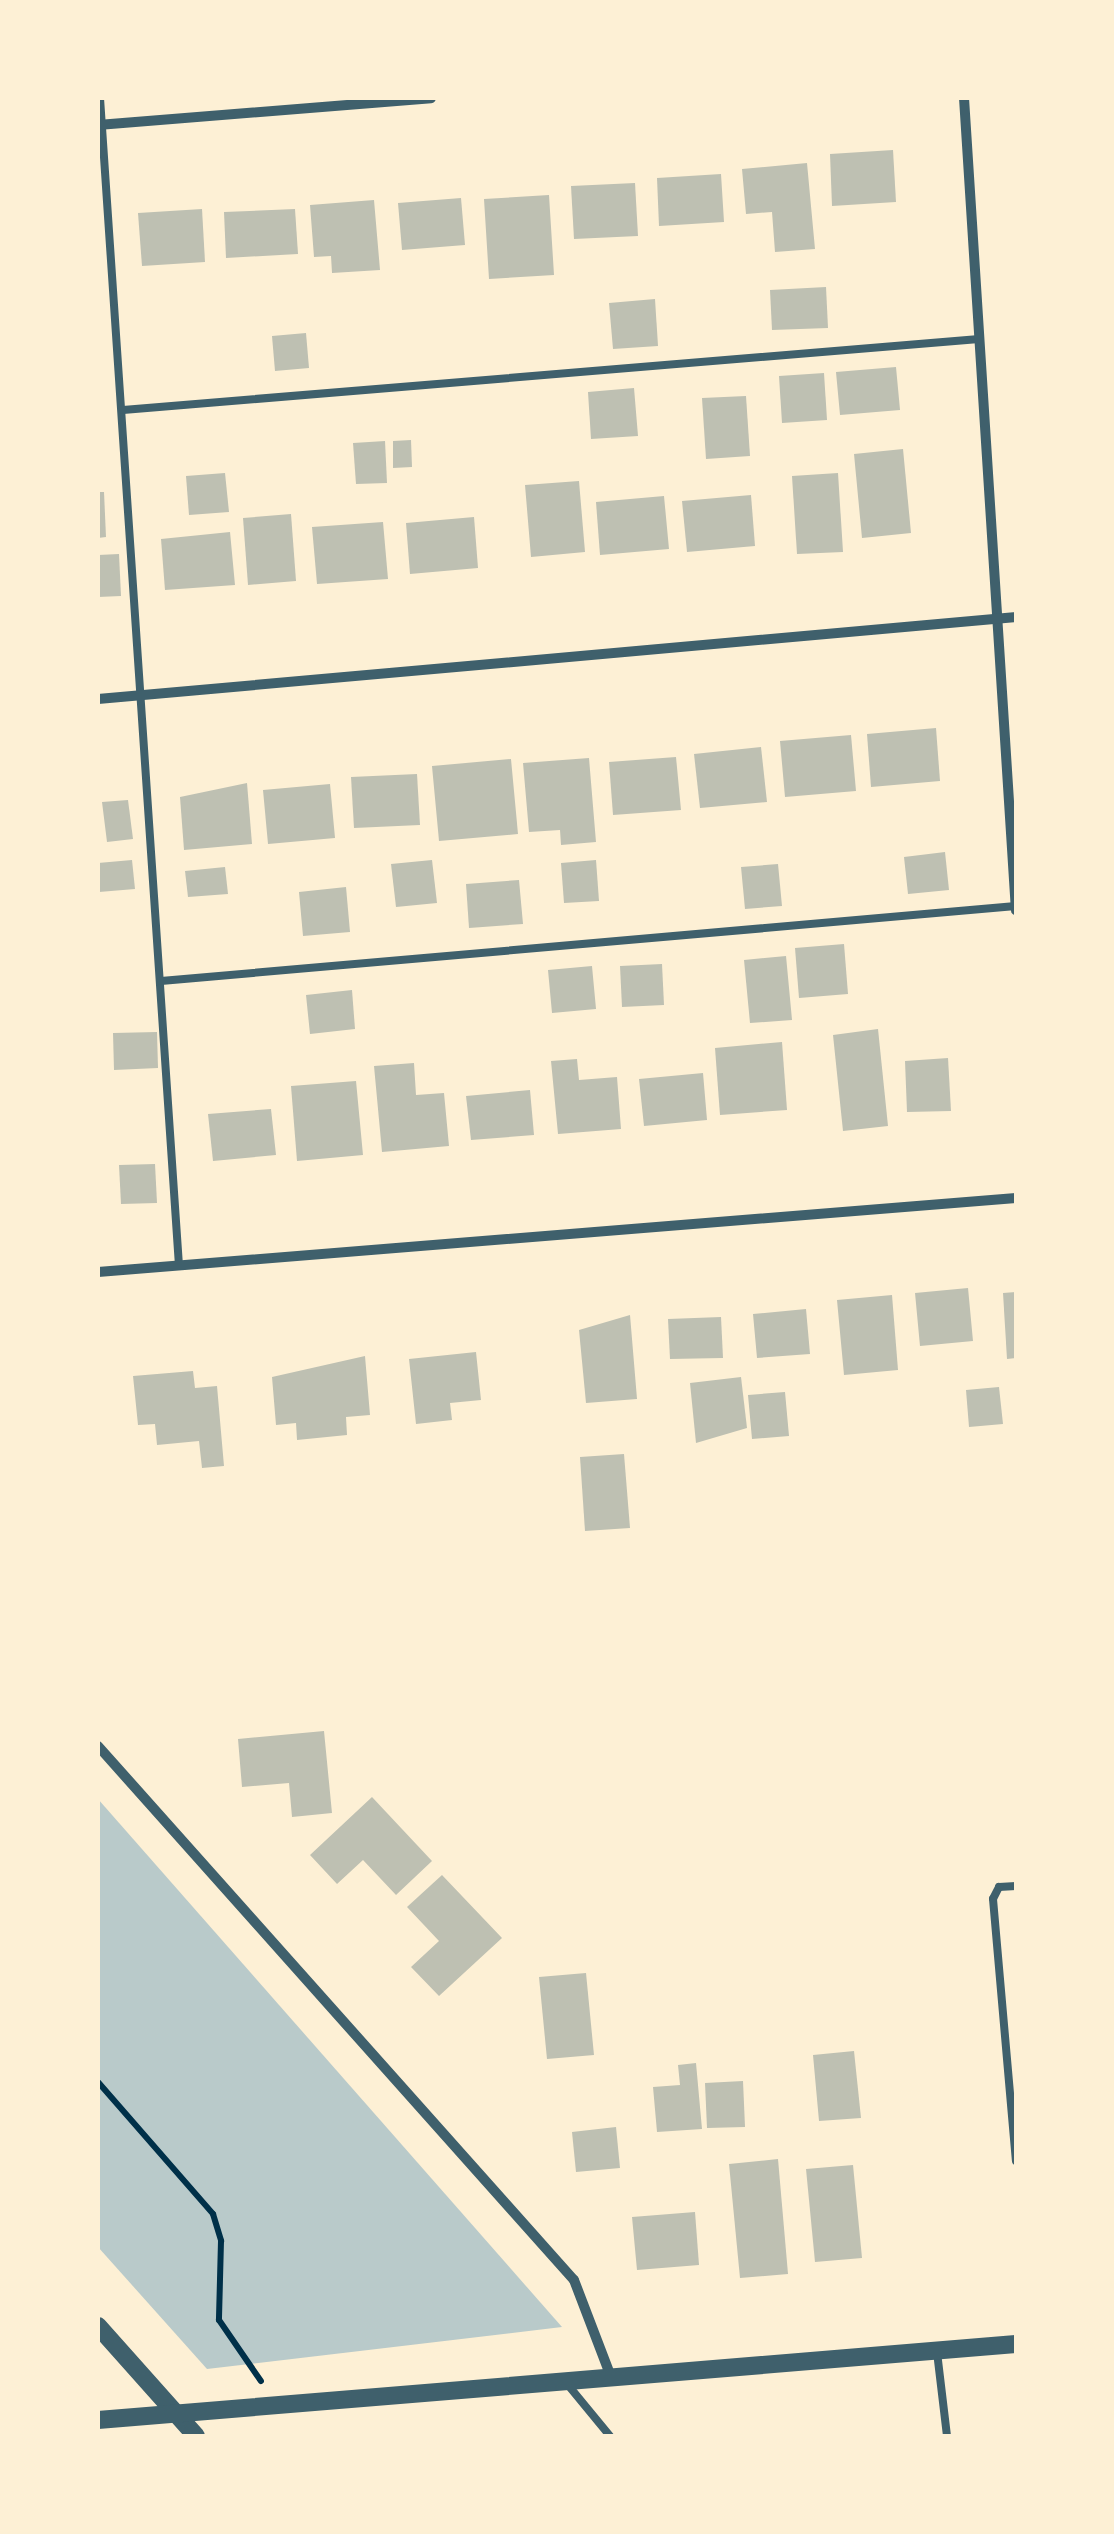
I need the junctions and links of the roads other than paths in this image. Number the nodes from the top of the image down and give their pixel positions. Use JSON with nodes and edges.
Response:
{"nodes":[{"id":1,"x":100,"y":98,"type":"edge"},
{"id":2,"x":431,"y":98,"type":"edge"},
{"id":3,"x":964,"y":98,"type":"edge"},
{"id":4,"x":100,"y":125,"type":"edge"},
{"id":5,"x":979,"y":339,"type":"junction"},
{"id":6,"x":122,"y":410,"type":"junction"},
{"id":7,"x":1016,"y":617,"type":"edge"},
{"id":8,"x":997,"y":620,"type":"junction"},
{"id":9,"x":143,"y":695,"type":"junction"},
{"id":10,"x":98,"y":699,"type":"edge"},
{"id":11,"x":1016,"y":908,"type":"edge"},
{"id":12,"x":161,"y":981,"type":"junction"},
{"id":13,"x":1016,"y":1198,"type":"edge"},
{"id":14,"x":179,"y":1265,"type":"junction"},
{"id":15,"x":98,"y":1272,"type":"edge"},
{"id":16,"x":98,"y":1746,"type":"edge"},
{"id":17,"x":1016,"y":1886,"type":"edge"},
{"id":18,"x":1016,"y":2161,"type":"edge"},
{"id":19,"x":98,"y":2326,"type":"edge"},
{"id":20,"x":1016,"y":2344,"type":"edge"},
{"id":21,"x":936,"y":2351,"type":"junction"},
{"id":22,"x":611,"y":2377,"type":"junction"},
{"id":23,"x":565,"y":2381,"type":"junction"},
{"id":24,"x":175,"y":2413,"type":"junction"},
{"id":25,"x":98,"y":2420,"type":"edge"},
{"id":26,"x":196,"y":2436,"type":"edge"},
{"id":27,"x":610,"y":2436,"type":"edge"},
{"id":28,"x":947,"y":2436,"type":"edge"}],
"edges":[{"from":1,"to":4,"type":"lane"},
{"from":2,"to":4,"type":"street"},
{"from":3,"to":5,"type":"street"},
{"from":4,"to":6,"type":"lane"},
{"from":5,"to":6,"type":"lane"},
{"from":5,"to":8,"type":"street"},
{"from":6,"to":9,"type":"lane"},
{"from":7,"to":8,"type":"street"},
{"from":8,"to":9,"type":"street"},
{"from":8,"to":11,"type":"street"},
{"from":9,"to":10,"type":"street"},
{"from":9,"to":12,"type":"lane"},
{"from":11,"to":12,"type":"lane"},
{"from":12,"to":14,"type":"lane"},
{"from":13,"to":14,"type":"street"},
{"from":14,"to":15,"type":"street"},
{"from":16,"to":22,"type":"street"},
{"from":17,"to":18,"type":"lane"},
{"from":19,"to":24,"type":"street"},
{"from":20,"to":21,"type":"street"},
{"from":21,"to":22,"type":"street"},
{"from":21,"to":28,"type":"lane"},
{"from":22,"to":23,"type":"street"},
{"from":23,"to":24,"type":"street"},
{"from":23,"to":27,"type":"lane"},
{"from":24,"to":25,"type":"street"},
{"from":24,"to":26,"type":"street"}]}
